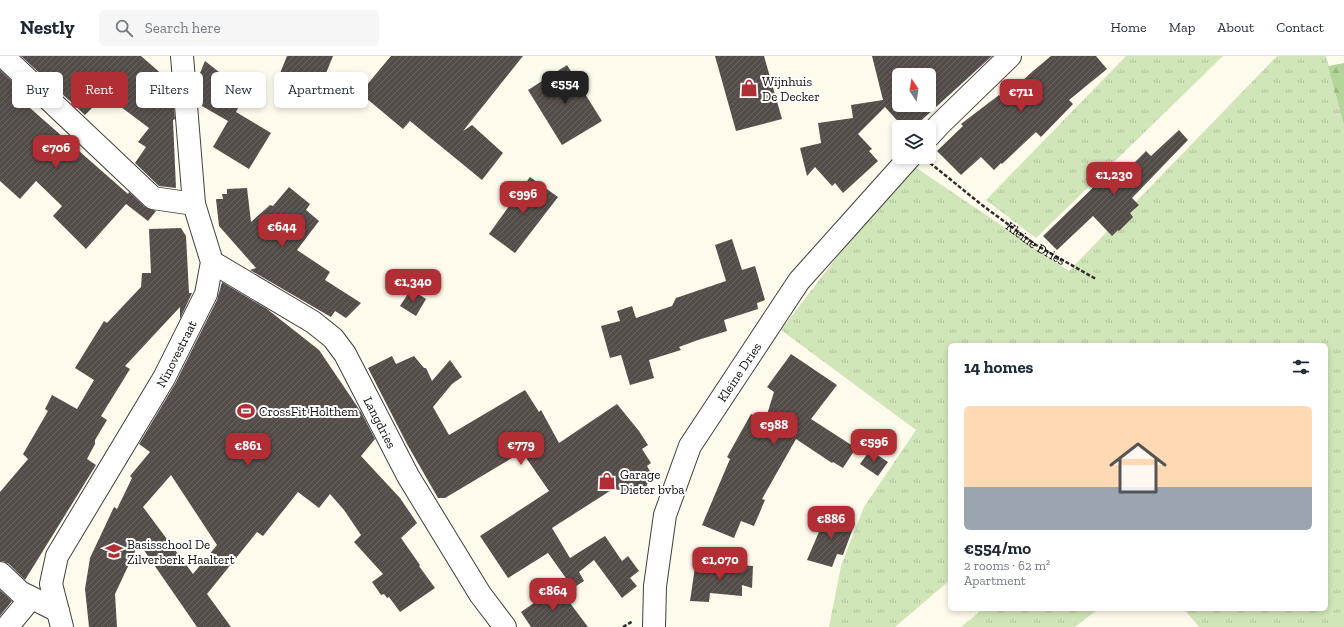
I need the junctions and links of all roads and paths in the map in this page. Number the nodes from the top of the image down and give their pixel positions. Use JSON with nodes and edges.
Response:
{"nodes":[{"id":1,"x":3,"y":56,"type":"edge"},
{"id":2,"x":182,"y":56,"type":"edge"},
{"id":3,"x":1010,"y":56,"type":"edge"},
{"id":4,"x":936,"y":128,"type":"edge"},
{"id":5,"x":915,"y":164,"type":"edge"},
{"id":6,"x":927,"y":164,"type":"edge"},
{"id":7,"x":194,"y":204,"type":"junction"},
{"id":8,"x":212,"y":262,"type":"junction"},
{"id":9,"x":1096,"y":279,"type":"dead end"},
{"id":10,"x":0,"y":573,"type":"edge"},
{"id":11,"x":31,"y":598,"type":"junction"},
{"id":12,"x":60,"y":619,"type":"edge"},
{"id":13,"x":7,"y":627,"type":"edge"},
{"id":14,"x":505,"y":627,"type":"edge"},
{"id":15,"x":654,"y":627,"type":"edge"}],
"edges":[{"from":1,"to":7,"type":"street"},
{"from":2,"to":7,"type":"street","name":"Ninovestraat"},
{"from":3,"to":4,"type":"street"},
{"from":5,"to":15,"type":"street","name":"Kleine Dries"},
{"from":6,"to":9,"type":"path","name":"Kleine Dries"},
{"from":7,"to":8,"type":"street","name":"Ninovestraat"},
{"from":8,"to":12,"type":"street","name":"Ninovestraat"},
{"from":8,"to":14,"type":"street","name":"Langdries"},
{"from":10,"to":11,"type":"street"},
{"from":11,"to":12,"type":"street"},
{"from":11,"to":13,"type":"street"}]}
